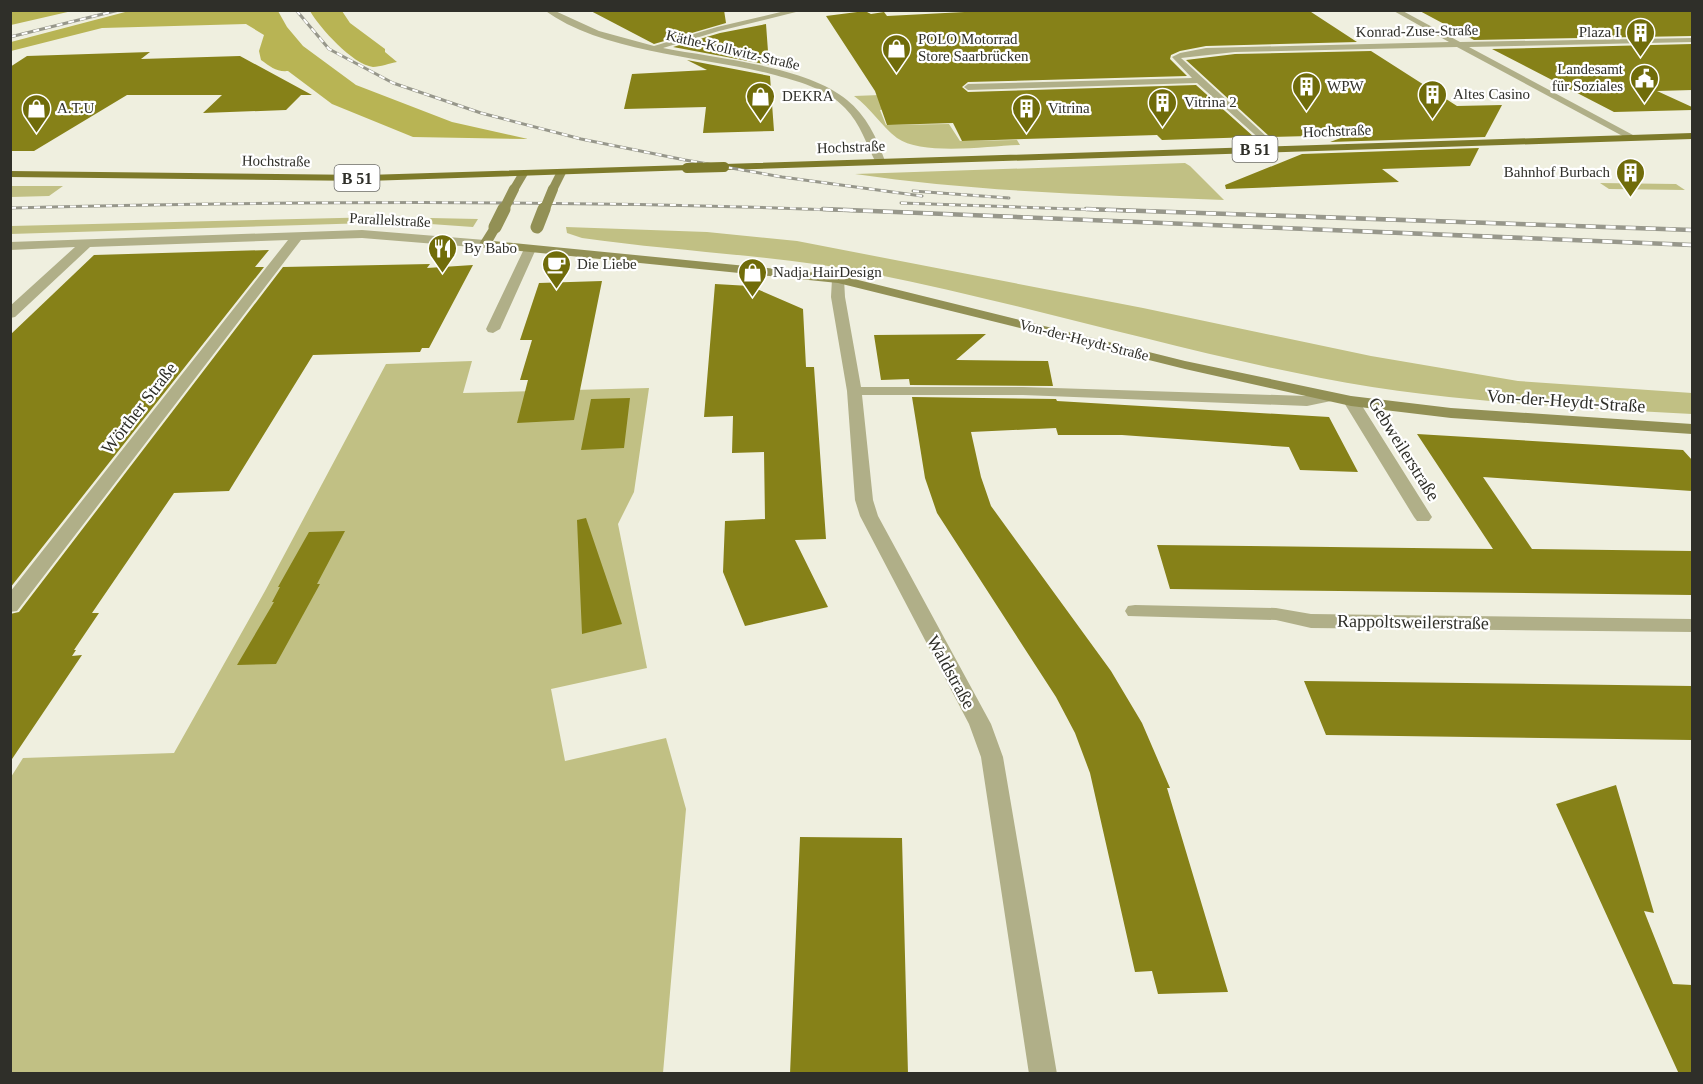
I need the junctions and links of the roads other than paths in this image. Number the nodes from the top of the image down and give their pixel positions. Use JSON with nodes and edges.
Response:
{"nodes":[{"id":1,"x":547,"y":10,"type":"edge"},
{"id":2,"x":801,"y":10,"type":"edge"},
{"id":3,"x":1395,"y":10,"type":"edge"},
{"id":4,"x":1692,"y":40,"type":"edge"},
{"id":5,"x":1460,"y":45,"type":"junction"},
{"id":6,"x":655,"y":48,"type":"junction"},
{"id":7,"x":1200,"y":80,"type":"junction"},
{"id":8,"x":968,"y":87,"type":"dead end"},
{"id":9,"x":1692,"y":136,"type":"edge"},
{"id":10,"x":1630,"y":137,"type":"junction"},
{"id":11,"x":1273,"y":148,"type":"junction"},
{"id":12,"x":880,"y":161,"type":"junction"},
{"id":13,"x":561,"y":173,"type":"junction"},
{"id":14,"x":10,"y":174,"type":"edge"},
{"id":15,"x":523,"y":174,"type":"junction"},
{"id":16,"x":298,"y":235,"type":"junction"},
{"id":17,"x":87,"y":242,"type":"junction"},
{"id":18,"x":485,"y":244,"type":"junction"},
{"id":19,"x":10,"y":246,"type":"edge"},
{"id":20,"x":530,"y":249,"type":"junction"},
{"id":21,"x":838,"y":279,"type":"junction"},
{"id":22,"x":10,"y":314,"type":"edge"},
{"id":23,"x":492,"y":329,"type":"dead end"},
{"id":24,"x":854,"y":391,"type":"junction"},
{"id":25,"x":1331,"y":397,"type":"junction"},
{"id":26,"x":1351,"y":401,"type":"junction"},
{"id":27,"x":1692,"y":429,"type":"edge"},
{"id":28,"x":1423,"y":518,"type":"dead end"},
{"id":29,"x":10,"y":606,"type":"edge"},
{"id":30,"x":1135,"y":611,"type":"dead end"},
{"id":31,"x":1692,"y":626,"type":"edge"},
{"id":32,"x":1043,"y":1074,"type":"edge"}],
"edges":[{"from":1,"to":6,"type":"street","name":"Käthe-Kollwitz-Straße"},
{"from":2,"to":6,"type":"street"},
{"from":3,"to":5,"type":"street"},
{"from":4,"to":5,"type":"street","name":"Konrad-Zuse-Straße"},
{"from":5,"to":7,"type":"street","name":"Konrad-Zuse-Straße"},
{"from":5,"to":10,"type":"street"},
{"from":6,"to":12,"type":"street","name":"Käthe-Kollwitz-Straße"},
{"from":7,"to":8,"type":"street"},
{"from":7,"to":11,"type":"street","name":"Konrad-Zuse-Straße"},
{"from":9,"to":10,"type":"main road","name":"Hochstraße","number":"B 51"},
{"from":10,"to":11,"type":"main road","name":"Hochstraße","number":"B 51"},
{"from":11,"to":12,"type":"main road","name":"Hochstraße","number":"B 51"},
{"from":12,"to":13,"type":"main road","name":"Hochstraße","number":"B 51","bridge":true},
{"from":13,"to":15,"type":"main road","name":"Hochstraße","number":"B 51"},
{"from":13,"to":20,"type":"main road","bridge":true},
{"from":14,"to":15,"type":"main road","name":"Hochstraße","number":"B 51"},
{"from":15,"to":18,"type":"main road","bridge":true},
{"from":16,"to":17,"type":"street","name":"Parallelstraße"},
{"from":16,"to":18,"type":"street","name":"Parallelstraße"},
{"from":16,"to":29,"type":"street","name":"Wörther Straße"},
{"from":17,"to":19,"type":"street","name":"Parallelstraße"},
{"from":17,"to":22,"type":"street"},
{"from":18,"to":20,"type":"main road","name":"Parallelstraße"},
{"from":20,"to":21,"type":"main road","name":"Parallelstraße"},
{"from":20,"to":23,"type":"street"},
{"from":21,"to":24,"type":"street","name":"Waldstraße"},
{"from":21,"to":25,"type":"main road","name":"Von-der-Heydt-Straße"},
{"from":24,"to":25,"type":"street","name":"Von-der-Heydt-Straße"},
{"from":24,"to":32,"type":"street","name":"Waldstraße"},
{"from":25,"to":26,"type":"main road","name":"Von-der-Heydt-Straße"},
{"from":26,"to":27,"type":"main road","name":"Von-der-Heydt-Straße"},
{"from":26,"to":28,"type":"street","name":"Gebweilerstraße"},
{"from":30,"to":31,"type":"street","name":"Rappoltsweilerstraße"}]}
